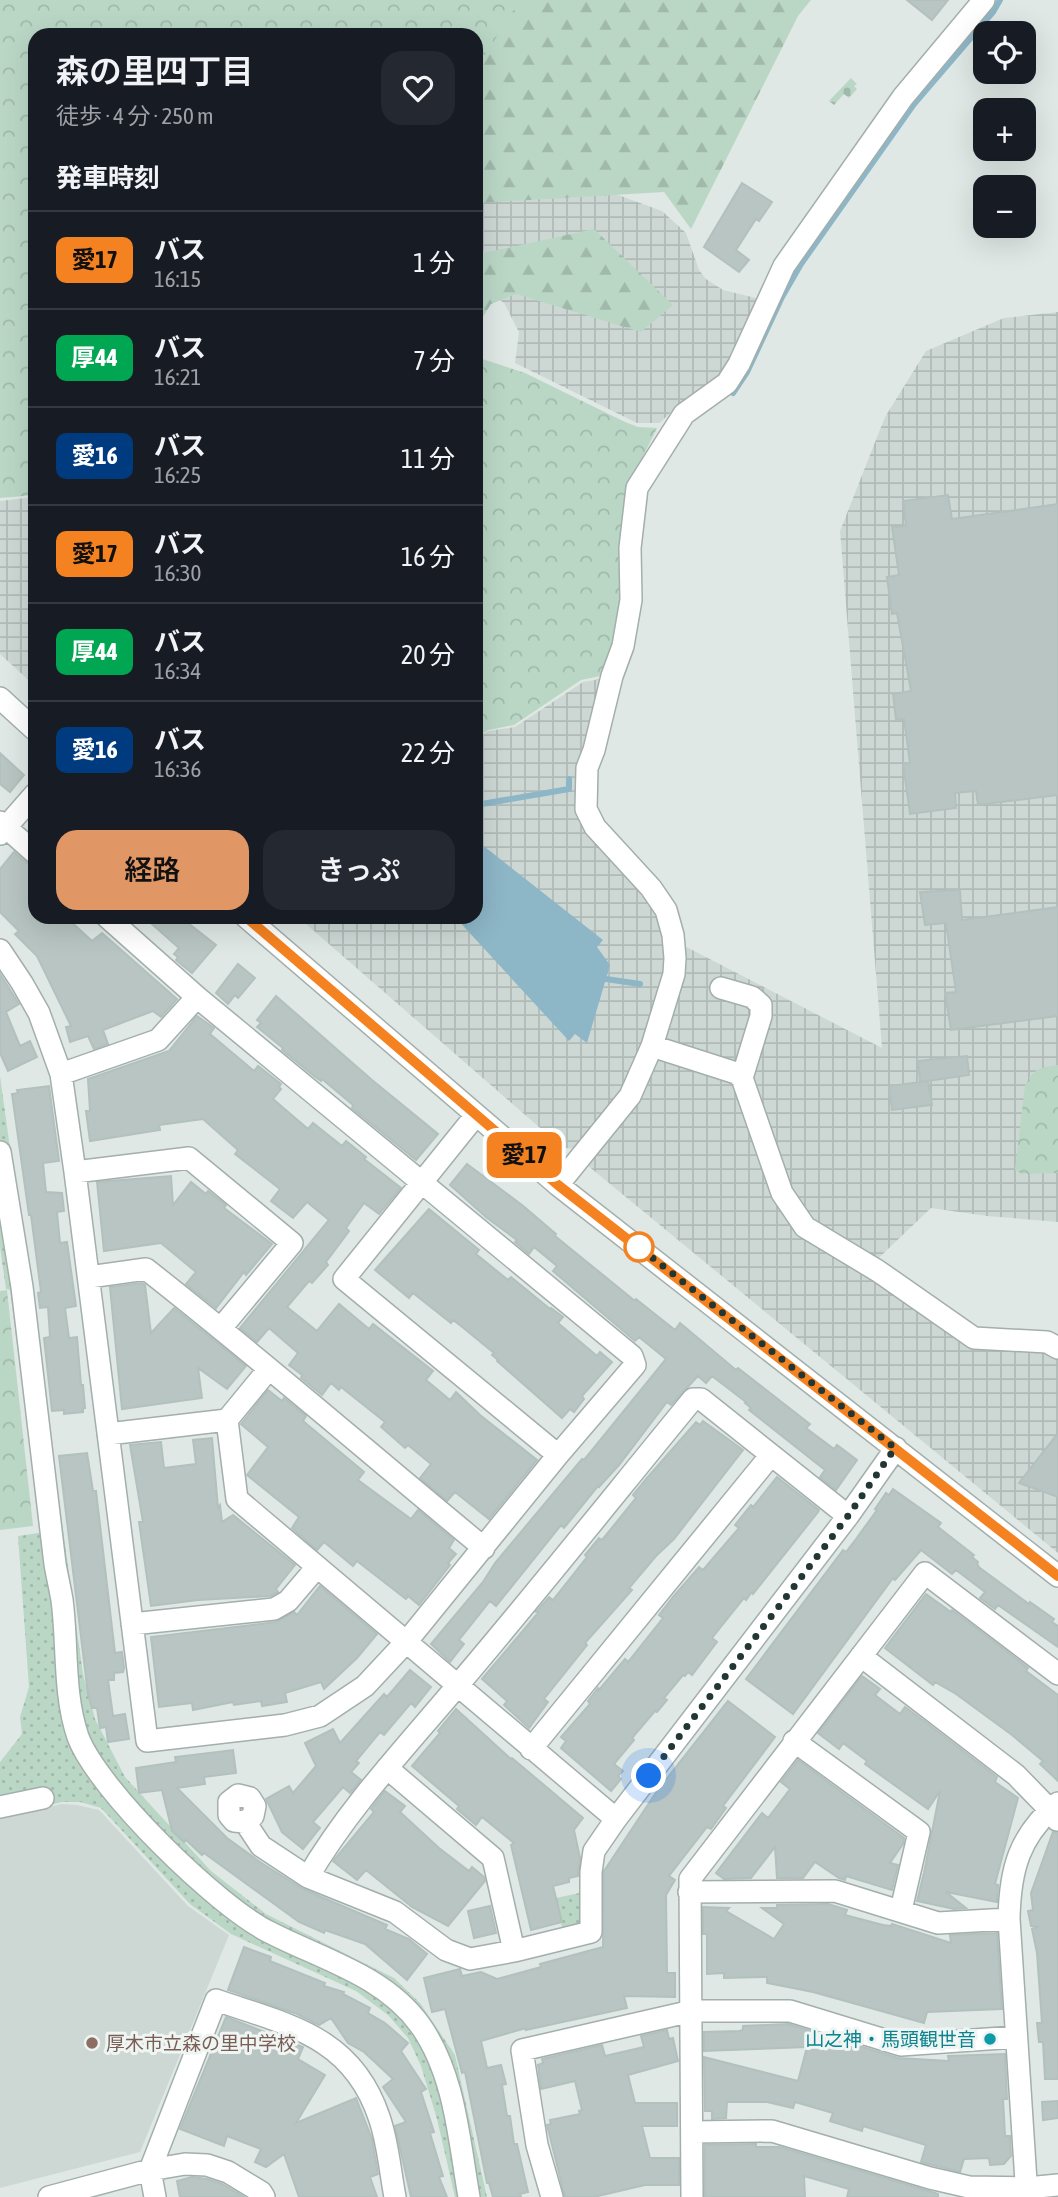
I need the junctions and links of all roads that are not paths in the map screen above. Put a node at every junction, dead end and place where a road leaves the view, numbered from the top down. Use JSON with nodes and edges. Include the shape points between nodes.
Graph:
{"nodes":[{"id":1,"x":984,"y":0,"type":"edge"},
{"id":2,"x":0,"y":698,"type":"edge"},
{"id":3,"x":28,"y":724,"type":"edge"},
{"id":4,"x":28,"y":801,"type":"edge"},
{"id":5,"x":2,"y":828,"type":"edge"},
{"id":6,"x":28,"y":848,"type":"edge"},
{"id":7,"x":115,"y":924,"type":"edge"},
{"id":8,"x":254,"y":924,"type":"edge"},
{"id":9,"x":0,"y":950,"type":"edge"},
{"id":10,"x":721,"y":988,"type":"dead end"},
{"id":11,"x":197,"y":997,"type":"junction"},
{"id":12,"x":652,"y":1046,"type":"junction"},
{"id":13,"x":61,"y":1074,"type":"junction"},
{"id":14,"x":741,"y":1078,"type":"junction"},
{"id":15,"x":476,"y":1115,"type":"junction"},
{"id":16,"x":0,"y":1152,"type":"edge"},
{"id":17,"x":75,"y":1172,"type":"junction"},
{"id":18,"x":421,"y":1184,"type":"junction"},
{"id":19,"x":558,"y":1185,"type":"junction"},
{"id":20,"x":89,"y":1277,"type":"junction"},
{"id":21,"x":221,"y":1328,"type":"junction"},
{"id":22,"x":1058,"y":1348,"type":"edge"},
{"id":23,"x":268,"y":1370,"type":"junction"},
{"id":24,"x":227,"y":1420,"type":"junction"},
{"id":25,"x":108,"y":1434,"type":"junction"},
{"id":26,"x":895,"y":1448,"type":"junction"},
{"id":27,"x":558,"y":1455,"type":"junction"},
{"id":28,"x":771,"y":1455,"type":"junction"},
{"id":29,"x":848,"y":1516,"type":"junction"},
{"id":30,"x":484,"y":1548,"type":"junction"},
{"id":31,"x":317,"y":1567,"type":"junction"},
{"id":32,"x":1058,"y":1576,"type":"edge"},
{"id":33,"x":132,"y":1624,"type":"junction"},
{"id":34,"x":407,"y":1641,"type":"junction"},
{"id":35,"x":861,"y":1656,"type":"junction"},
{"id":36,"x":1058,"y":1674,"type":"edge"},
{"id":37,"x":458,"y":1685,"type":"junction"},
{"id":38,"x":794,"y":1741,"type":"junction"},
{"id":39,"x":531,"y":1749,"type":"junction"},
{"id":40,"x":387,"y":1768,"type":"junction"},
{"id":41,"x":43,"y":1798,"type":"dead end"},
{"id":42,"x":0,"y":1807,"type":"edge"},
{"id":43,"x":1055,"y":1812,"type":"edge"},
{"id":44,"x":616,"y":1819,"type":"junction"},
{"id":45,"x":245,"y":1822,"type":"dead end"},
{"id":46,"x":308,"y":1877,"type":"junction"},
{"id":47,"x":689,"y":1892,"type":"junction"},
{"id":48,"x":901,"y":1910,"type":"junction"},
{"id":49,"x":1009,"y":1919,"type":"junction"},
{"id":50,"x":514,"y":1951,"type":"junction"},
{"id":51,"x":692,"y":2011,"type":"junction"},
{"id":52,"x":1016,"y":2037,"type":"junction"},
{"id":53,"x":692,"y":2132,"type":"junction"},
{"id":54,"x":150,"y":2170,"type":"junction"},
{"id":55,"x":1058,"y":2185,"type":"edge"},
{"id":56,"x":1027,"y":2192,"type":"edge"},
{"id":57,"x":49,"y":2197,"type":"edge"},
{"id":58,"x":155,"y":2197,"type":"edge"},
{"id":59,"x":264,"y":2197,"type":"edge"},
{"id":60,"x":396,"y":2197,"type":"edge"},
{"id":61,"x":470,"y":2197,"type":"edge"},
{"id":62,"x":552,"y":2197,"type":"edge"},
{"id":63,"x":692,"y":2197,"type":"edge"}],
"edges":[{"from":1,"to":12,"type":"street","via":[[903,97],[784,266],[727,383],[684,414],[637,488],[631,600],[623,646],[587,768],[586,809],[595,827],[651,888],[666,910],[673,935],[674,974]]},
{"from":2,"to":3,"type":"street"},
{"from":4,"to":5,"type":"street"},
{"from":5,"to":6,"type":"street"},
{"from":7,"to":11,"type":"street"},
{"from":8,"to":15,"type":"street"},
{"from":9,"to":13,"type":"street","via":[[39,1013]]},
{"from":10,"to":14,"type":"street","via":[[752,997],[761,1005]]},
{"from":11,"to":13,"type":"street","via":[[158,1040]]},
{"from":11,"to":18,"type":"street"},
{"from":12,"to":14,"type":"street"},
{"from":12,"to":19,"type":"street","via":[[630,1096]]},
{"from":13,"to":17,"type":"street"},
{"from":14,"to":22,"type":"street","via":[[782,1194],[805,1227],[974,1338],[1047,1342]]},
{"from":15,"to":18,"type":"street"},
{"from":15,"to":19,"type":"street"},
{"from":16,"to":61,"type":"street","via":[[62,1600],[70,1703],[79,1738],[133,1815],[219,1898],[265,1931],[365,1976],[403,2004],[421,2027],[447,2080]]},
{"from":17,"to":20,"type":"street"},
{"from":17,"to":21,"type":"street","via":[[189,1158],[292,1243]]},
{"from":18,"to":27,"type":"street","via":[[344,1279]]},
{"from":18,"to":27,"type":"street","via":[[632,1356],[635,1365]]},
{"from":19,"to":26,"type":"street"},
{"from":20,"to":21,"type":"street","via":[[146,1269]]},
{"from":20,"to":25,"type":"street"},
{"from":21,"to":23,"type":"street"},
{"from":23,"to":24,"type":"street"},
{"from":23,"to":30,"type":"street"},
{"from":24,"to":25,"type":"street"},
{"from":24,"to":31,"type":"street","via":[[237,1499]]},
{"from":25,"to":33,"type":"street"},
{"from":26,"to":29,"type":"street"},
{"from":26,"to":32,"type":"street"},
{"from":27,"to":30,"type":"street"},
{"from":28,"to":29,"type":"street"},
{"from":28,"to":37,"type":"street","via":[[701,1399],[693,1399]]},
{"from":28,"to":39,"type":"street"},
{"from":29,"to":44,"type":"street"},
{"from":30,"to":34,"type":"street"},
{"from":31,"to":33,"type":"street","via":[[288,1601],[274,1609]]},
{"from":31,"to":34,"type":"street"},
{"from":33,"to":34,"type":"street","via":[[147,1741],[285,1725],[320,1716],[365,1686]]},
{"from":34,"to":37,"type":"street"},
{"from":35,"to":36,"type":"street","via":[[925,1573]]},
{"from":35,"to":38,"type":"street"},
{"from":35,"to":43,"type":"street","via":[[1016,1775]]},
{"from":37,"to":39,"type":"street"},
{"from":37,"to":40,"type":"street"},
{"from":38,"to":47,"type":"street","via":[[690,1879]]},
{"from":38,"to":48,"type":"street","via":[[919,1832]]},
{"from":39,"to":44,"type":"street"},
{"from":40,"to":46,"type":"street","via":[[328,1842]]},
{"from":40,"to":50,"type":"street","via":[[493,1858]]},
{"from":41,"to":42,"type":"street"},
{"from":43,"to":49,"type":"street","via":[[1030,1834],[1017,1858]]},
{"from":44,"to":50,"type":"street","via":[[594,1851],[591,1931]]},
{"from":45,"to":46,"type":"street","via":[[261,1846]]},
{"from":46,"to":50,"type":"street","via":[[395,1912],[446,1950],[470,1959]]},
{"from":47,"to":48,"type":"street","via":[[835,1891]]},
{"from":47,"to":51,"type":"street"},
{"from":48,"to":49,"type":"street","via":[[938,1923]]},
{"from":49,"to":52,"type":"street"},
{"from":51,"to":52,"type":"street","via":[[790,2011],[901,2045]]},
{"from":51,"to":53,"type":"street"},
{"from":51,"to":62,"type":"street","via":[[522,2050],[537,2145]]},
{"from":52,"to":56,"type":"street"},
{"from":53,"to":56,"type":"street","via":[[772,2131],[930,2178]]},
{"from":53,"to":63,"type":"street"},
{"from":54,"to":57,"type":"street"},
{"from":54,"to":58,"type":"street"},
{"from":54,"to":59,"type":"street","via":[[207,2165],[228,2172]]},
{"from":54,"to":60,"type":"street","via":[[216,2000],[297,2028],[323,2041],[351,2065],[380,2120]]},
{"from":55,"to":56,"type":"street"}]}
